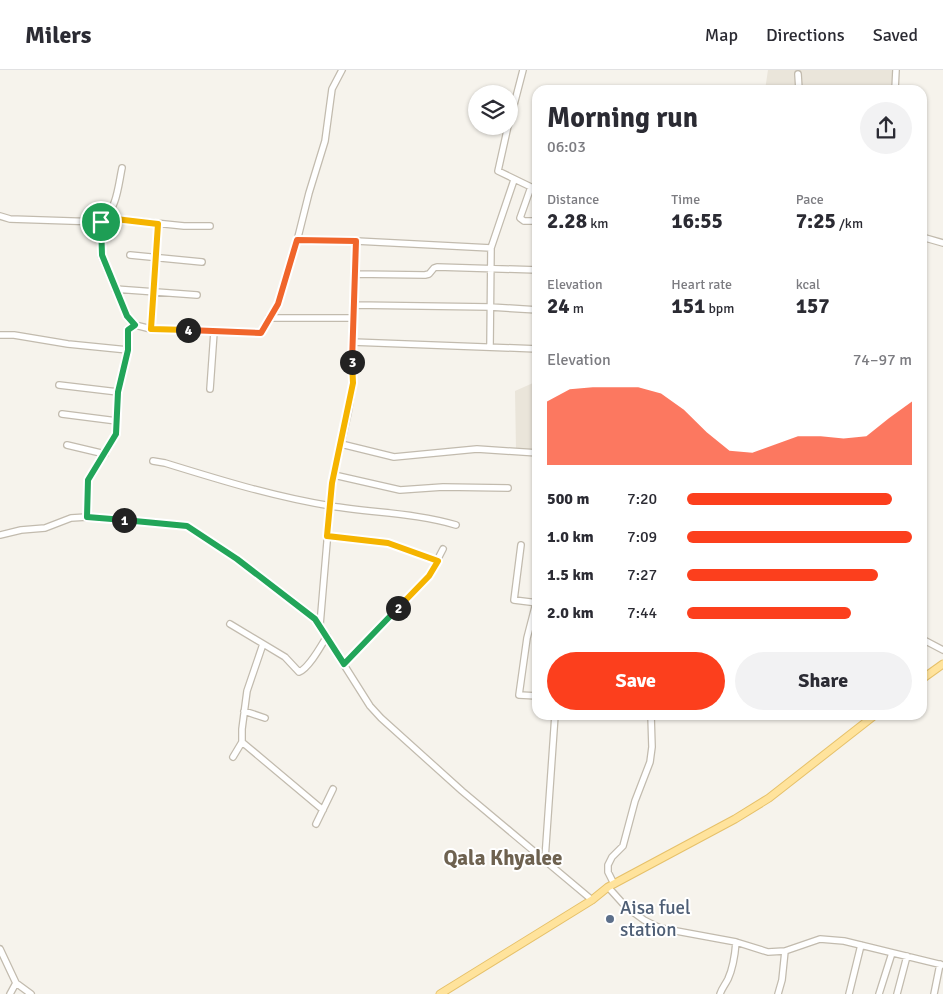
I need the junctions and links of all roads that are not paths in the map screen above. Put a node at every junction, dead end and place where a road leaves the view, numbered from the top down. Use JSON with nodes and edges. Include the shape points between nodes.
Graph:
{"nodes":[{"id":1,"x":342,"y":70,"type":"edge"},
{"id":2,"x":523,"y":70,"type":"edge"},
{"id":3,"x":896,"y":70,"type":"edge"},
{"id":4,"x":798,"y":74,"type":"dead end"},
{"id":5,"x":799,"y":85,"type":"edge"},
{"id":6,"x":895,"y":85,"type":"edge"},
{"id":7,"x":518,"y":88,"type":"edge"},
{"id":8,"x":506,"y":135,"type":"edge"},
{"id":9,"x":122,"y":168,"type":"dead end"},
{"id":10,"x":514,"y":180,"type":"junction"},
{"id":11,"x":0,"y":216,"type":"edge"},
{"id":12,"x":107,"y":218,"type":"junction"},
{"id":13,"x":532,"y":221,"type":"edge"},
{"id":14,"x":101,"y":222,"type":"junction"},
{"id":15,"x":158,"y":224,"type":"junction"},
{"id":16,"x":210,"y":226,"type":"dead end"},
{"id":17,"x":927,"y":238,"type":"edge"},
{"id":18,"x":297,"y":240,"type":"junction"},
{"id":19,"x":356,"y":241,"type":"junction"},
{"id":20,"x":943,"y":243,"type":"edge"},
{"id":21,"x":491,"y":248,"type":"junction"},
{"id":22,"x":130,"y":255,"type":"dead end"},
{"id":23,"x":156,"y":258,"type":"junction"},
{"id":24,"x":202,"y":262,"type":"dead end"},
{"id":25,"x":491,"y":269,"type":"junction"},
{"id":26,"x":532,"y":270,"type":"edge"},
{"id":27,"x":354,"y":274,"type":"junction"},
{"id":28,"x":115,"y":289,"type":"junction"},
{"id":29,"x":154,"y":292,"type":"junction"},
{"id":30,"x":197,"y":295,"type":"dead end"},
{"id":31,"x":353,"y":305,"type":"junction"},
{"id":32,"x":490,"y":307,"type":"junction"},
{"id":33,"x":532,"y":310,"type":"edge"},
{"id":34,"x":269,"y":318,"type":"junction"},
{"id":35,"x":354,"y":318,"type":"junction"},
{"id":36,"x":135,"y":325,"type":"junction"},
{"id":37,"x":151,"y":329,"type":"junction"},
{"id":38,"x":214,"y":332,"type":"junction"},
{"id":39,"x":0,"y":335,"type":"edge"},
{"id":40,"x":352,"y":342,"type":"junction"},
{"id":41,"x":490,"y":347,"type":"junction"},
{"id":42,"x":532,"y":349,"type":"edge"},
{"id":43,"x":128,"y":350,"type":"junction"},
{"id":44,"x":59,"y":385,"type":"dead end"},
{"id":45,"x":210,"y":389,"type":"dead end"},
{"id":46,"x":118,"y":392,"type":"junction"},
{"id":47,"x":62,"y":414,"type":"dead end"},
{"id":48,"x":117,"y":421,"type":"junction"},
{"id":49,"x":67,"y":444,"type":"dead end"},
{"id":50,"x":340,"y":444,"type":"junction"},
{"id":51,"x":532,"y":453,"type":"edge"},
{"id":52,"x":105,"y":454,"type":"junction"},
{"id":53,"x":153,"y":461,"type":"dead end"},
{"id":54,"x":334,"y":476,"type":"junction"},
{"id":55,"x":508,"y":488,"type":"dead end"},
{"id":56,"x":330,"y":506,"type":"junction"},
{"id":57,"x":87,"y":517,"type":"junction"},
{"id":58,"x":456,"y":525,"type":"dead end"},
{"id":59,"x":0,"y":535,"type":"edge"},
{"id":60,"x":327,"y":536,"type":"junction"},
{"id":61,"x":521,"y":546,"type":"dead end"},
{"id":62,"x":443,"y":549,"type":"dead end"},
{"id":63,"x":438,"y":561,"type":"junction"},
{"id":64,"x":532,"y":602,"type":"edge"},
{"id":65,"x":532,"y":620,"type":"edge"},
{"id":66,"x":230,"y":624,"type":"dead end"},
{"id":67,"x":320,"y":625,"type":"junction"},
{"id":68,"x":327,"y":636,"type":"junction"},
{"id":69,"x":927,"y":642,"type":"edge"},
{"id":70,"x":263,"y":644,"type":"junction"},
{"id":71,"x":943,"y":650,"type":"edge"},
{"id":72,"x":344,"y":664,"type":"junction"},
{"id":73,"x":943,"y":664,"type":"edge"},
{"id":74,"x":927,"y":675,"type":"edge"},
{"id":75,"x":532,"y":696,"type":"edge"},
{"id":76,"x":244,"y":711,"type":"junction"},
{"id":77,"x":265,"y":718,"type":"dead end"},
{"id":78,"x":554,"y":720,"type":"edge"},
{"id":79,"x":651,"y":720,"type":"edge"},
{"id":80,"x":869,"y":720,"type":"edge"},
{"id":81,"x":242,"y":742,"type":"junction"},
{"id":82,"x":234,"y":758,"type":"dead end"},
{"id":83,"x":333,"y":789,"type":"dead end"},
{"id":84,"x":323,"y":810,"type":"junction"},
{"id":85,"x":316,"y":824,"type":"dead end"},
{"id":86,"x":545,"y":859,"type":"junction"},
{"id":87,"x":611,"y":886,"type":"junction"},
{"id":88,"x":592,"y":900,"type":"junction"},
{"id":89,"x":736,"y":942,"type":"junction"},
{"id":90,"x":861,"y":945,"type":"junction"},
{"id":91,"x":0,"y":951,"type":"edge"},
{"id":92,"x":785,"y":951,"type":"junction"},
{"id":93,"x":892,"y":953,"type":"junction"},
{"id":94,"x":907,"y":956,"type":"junction"},
{"id":95,"x":942,"y":965,"type":"edge"},
{"id":96,"x":16,"y":982,"type":"junction"},
{"id":97,"x":10,"y":994,"type":"edge"},
{"id":98,"x":32,"y":994,"type":"edge"},
{"id":99,"x":440,"y":994,"type":"edge"},
{"id":100,"x":720,"y":994,"type":"edge"},
{"id":101,"x":778,"y":994,"type":"edge"},
{"id":102,"x":849,"y":994,"type":"edge"},
{"id":103,"x":879,"y":994,"type":"edge"},
{"id":104,"x":897,"y":994,"type":"edge"},
{"id":105,"x":934,"y":994,"type":"edge"}],
"edges":[{"from":1,"to":18,"type":"street","via":[[332,89],[325,141]]},
{"from":2,"to":7,"type":"street"},
{"from":3,"to":6,"type":"street"},
{"from":4,"to":5,"type":"street"},
{"from":8,"to":10,"type":"street","via":[[497,169]]},
{"from":9,"to":12,"type":"street","via":[[115,204]]},
{"from":10,"to":13,"type":"street","via":[[530,187],[521,220]]},
{"from":10,"to":21,"type":"street"},
{"from":11,"to":14,"type":"street"},
{"from":12,"to":14,"type":"street"},
{"from":12,"to":15,"type":"street"},
{"from":14,"to":28,"type":"street","via":[[102,255]]},
{"from":15,"to":16,"type":"street"},
{"from":15,"to":23,"type":"street"},
{"from":17,"to":20,"type":"street"},
{"from":18,"to":19,"type":"street"},
{"from":18,"to":34,"type":"street","via":[[278,304]]},
{"from":19,"to":21,"type":"street"},
{"from":19,"to":27,"type":"street"},
{"from":21,"to":25,"type":"street"},
{"from":22,"to":23,"type":"street"},
{"from":23,"to":24,"type":"street"},
{"from":23,"to":29,"type":"street"},
{"from":25,"to":26,"type":"street"},
{"from":25,"to":27,"type":"street","via":[[437,267],[425,275]]},
{"from":25,"to":32,"type":"street"},
{"from":27,"to":31,"type":"street"},
{"from":28,"to":29,"type":"street"},
{"from":28,"to":36,"type":"street","via":[[127,316]]},
{"from":29,"to":30,"type":"street"},
{"from":29,"to":37,"type":"street"},
{"from":31,"to":32,"type":"street"},
{"from":31,"to":35,"type":"street"},
{"from":32,"to":33,"type":"street"},
{"from":32,"to":41,"type":"street"},
{"from":34,"to":35,"type":"street"},
{"from":34,"to":38,"type":"street","via":[[261,333]]},
{"from":35,"to":40,"type":"street"},
{"from":36,"to":37,"type":"street"},
{"from":36,"to":43,"type":"street","via":[[128,330]]},
{"from":37,"to":38,"type":"street"},
{"from":38,"to":45,"type":"street"},
{"from":39,"to":43,"type":"street"},
{"from":40,"to":41,"type":"street"},
{"from":40,"to":50,"type":"street","via":[[353,383]]},
{"from":41,"to":42,"type":"street"},
{"from":43,"to":46,"type":"street"},
{"from":44,"to":46,"type":"street"},
{"from":46,"to":48,"type":"street"},
{"from":47,"to":48,"type":"street"},
{"from":48,"to":52,"type":"street","via":[[116,434]]},
{"from":49,"to":52,"type":"street"},
{"from":50,"to":51,"type":"street","via":[[394,457],[476,449]]},
{"from":50,"to":54,"type":"street"},
{"from":52,"to":57,"type":"street","via":[[88,480]]},
{"from":53,"to":56,"type":"street","via":[[240,486]]},
{"from":54,"to":55,"type":"street","via":[[400,490]]},
{"from":54,"to":56,"type":"street"},
{"from":56,"to":58,"type":"street"},
{"from":56,"to":60,"type":"street"},
{"from":57,"to":59,"type":"street"},
{"from":57,"to":67,"type":"street","via":[[187,526],[243,564]]},
{"from":60,"to":63,"type":"street","via":[[388,543]]},
{"from":60,"to":67,"type":"street"},
{"from":61,"to":64,"type":"street","via":[[514,600]]},
{"from":62,"to":63,"type":"street"},
{"from":63,"to":72,"type":"street","via":[[429,576]]},
{"from":65,"to":75,"type":"street","via":[[519,695]]},
{"from":66,"to":70,"type":"street"},
{"from":67,"to":68,"type":"street"},
{"from":68,"to":70,"type":"street","via":[[301,672],[285,657]]},
{"from":68,"to":72,"type":"street"},
{"from":69,"to":71,"type":"street"},
{"from":70,"to":76,"type":"street","via":[[249,682]]},
{"from":72,"to":86,"type":"street","via":[[370,706],[399,736]]},
{"from":73,"to":74,"type":"main road"},
{"from":76,"to":77,"type":"street"},
{"from":76,"to":81,"type":"street"},
{"from":78,"to":86,"type":"street"},
{"from":79,"to":87,"type":"street","via":[[650,762],[623,846],[608,865]]},
{"from":80,"to":87,"type":"main road","via":[[736,819]]},
{"from":81,"to":82,"type":"street"},
{"from":81,"to":84,"type":"street"},
{"from":83,"to":84,"type":"street"},
{"from":84,"to":85,"type":"street"},
{"from":86,"to":88,"type":"street"},
{"from":87,"to":88,"type":"main road"},
{"from":87,"to":89,"type":"street","via":[[626,908],[660,928]]},
{"from":88,"to":99,"type":"main road"},
{"from":89,"to":92,"type":"street","via":[[768,952]]},
{"from":89,"to":100,"type":"street","via":[[735,957]]},
{"from":90,"to":92,"type":"street","via":[[820,939]]},
{"from":90,"to":93,"type":"street"},
{"from":90,"to":102,"type":"street"},
{"from":91,"to":96,"type":"street"},
{"from":92,"to":101,"type":"street"},
{"from":93,"to":94,"type":"street"},
{"from":93,"to":103,"type":"street"},
{"from":94,"to":95,"type":"street"},
{"from":94,"to":104,"type":"street"},
{"from":95,"to":105,"type":"street"},
{"from":96,"to":97,"type":"street"},
{"from":96,"to":98,"type":"street"}]}
